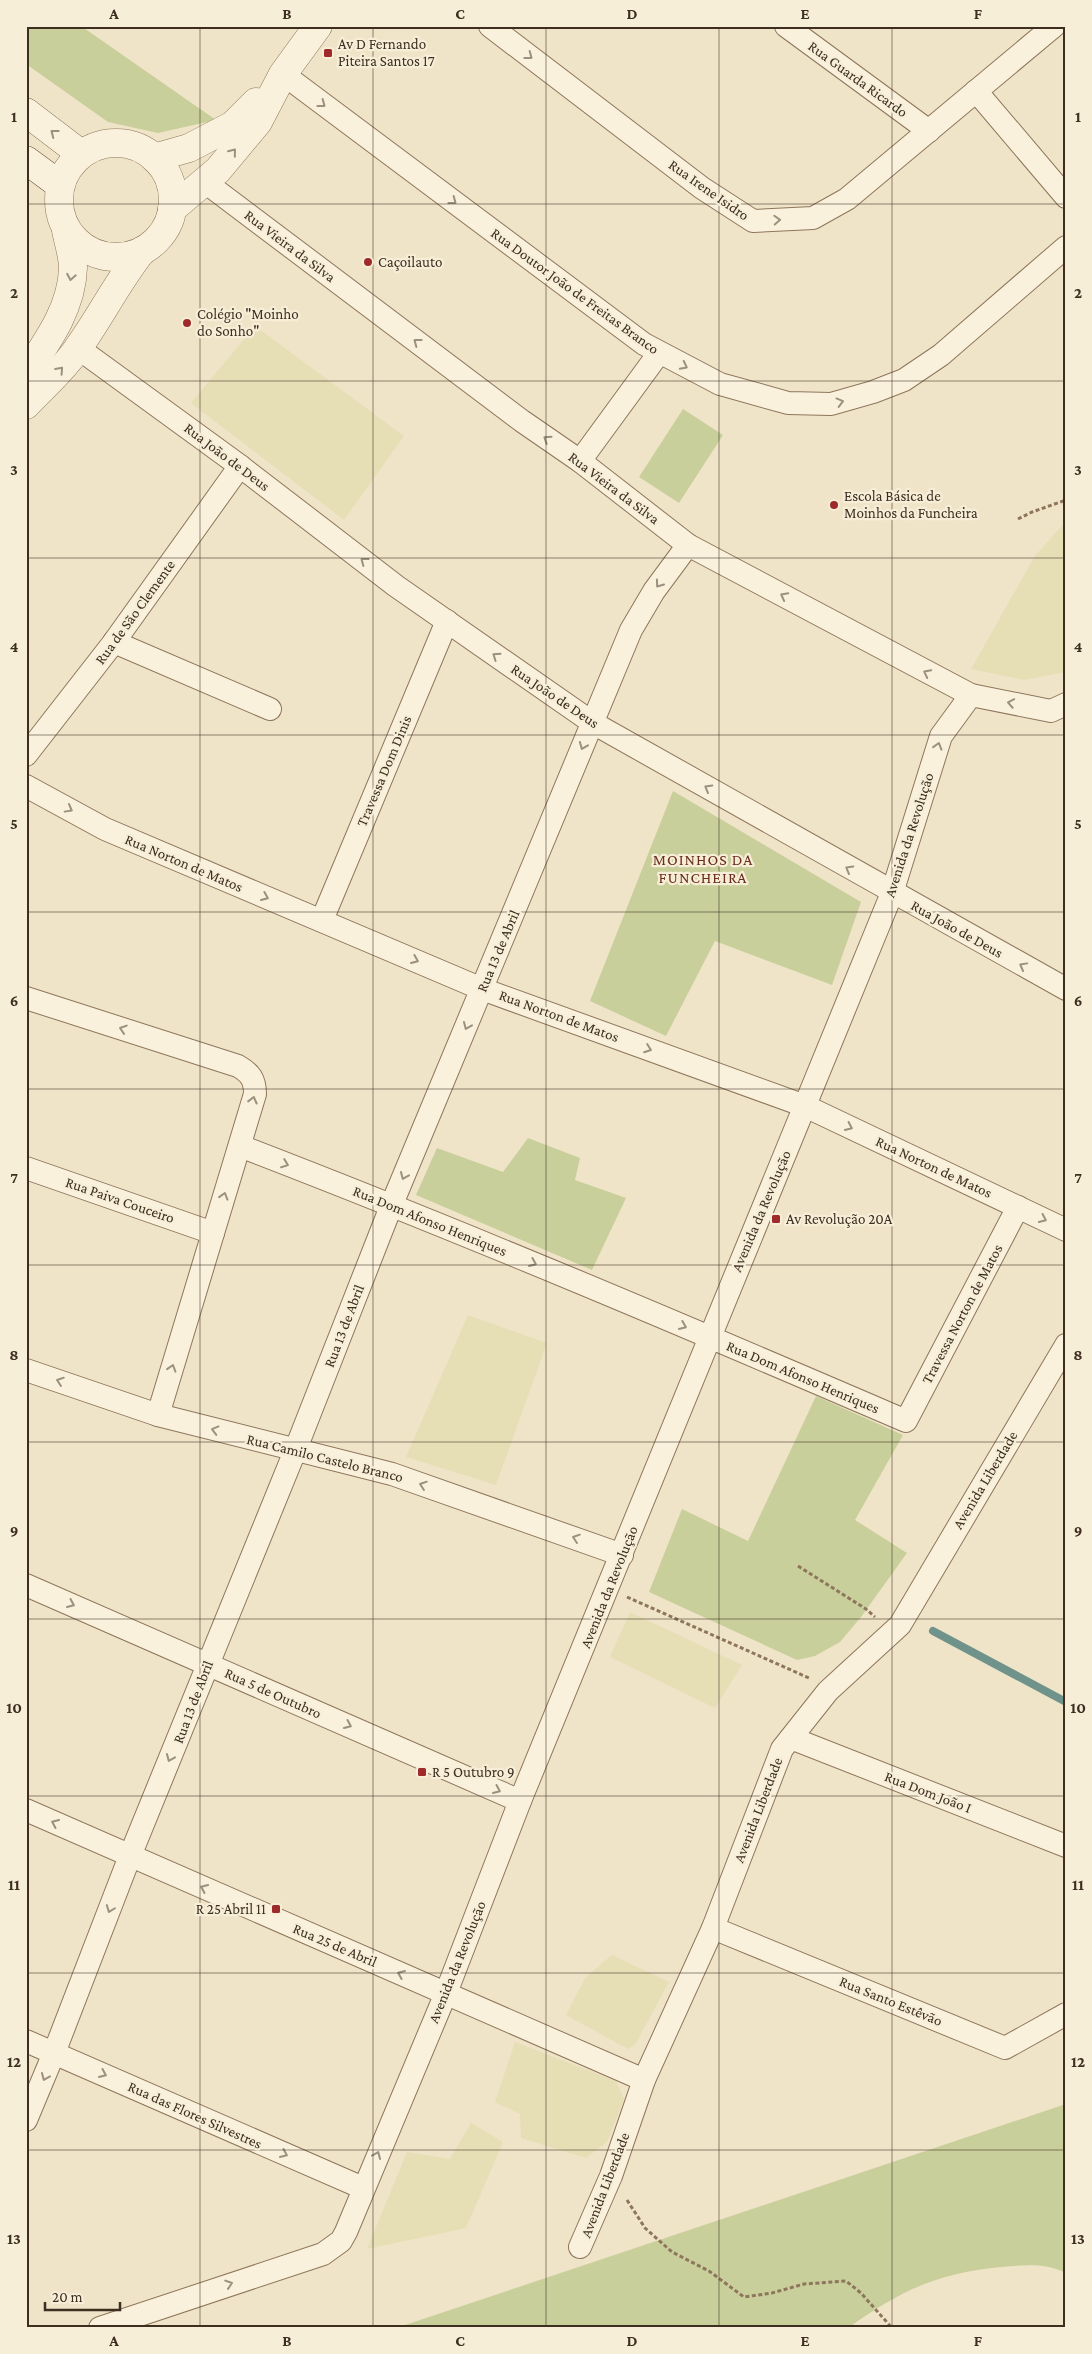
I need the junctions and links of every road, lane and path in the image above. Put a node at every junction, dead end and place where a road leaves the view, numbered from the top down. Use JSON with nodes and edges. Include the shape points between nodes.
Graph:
{"nodes":[{"id":1,"x":318,"y":26,"type":"edge"},
{"id":2,"x":490,"y":26,"type":"edge"},
{"id":3,"x":786,"y":26,"type":"edge"},
{"id":4,"x":1042,"y":30,"type":"edge"},
{"id":5,"x":283,"y":74,"type":"junction"},
{"id":6,"x":976,"y":92,"type":"junction"},
{"id":7,"x":26,"y":112,"type":"edge"},
{"id":8,"x":930,"y":131,"type":"junction"},
{"id":9,"x":81,"y":154,"type":"junction"},
{"id":10,"x":154,"y":158,"type":"junction"},
{"id":11,"x":26,"y":160,"type":"edge"},
{"id":12,"x":205,"y":182,"type":"junction"},
{"id":13,"x":60,"y":185,"type":"junction"},
{"id":14,"x":1066,"y":197,"type":"edge"},
{"id":15,"x":172,"y":209,"type":"junction"},
{"id":16,"x":66,"y":230,"type":"junction"},
{"id":17,"x":1066,"y":247,"type":"edge"},
{"id":18,"x":142,"y":251,"type":"junction"},
{"id":19,"x":78,"y":348,"type":"junction"},
{"id":20,"x":659,"y":353,"type":"junction"},
{"id":21,"x":27,"y":371,"type":"edge"},
{"id":22,"x":26,"y":405,"type":"edge"},
{"id":23,"x":580,"y":461,"type":"junction"},
{"id":24,"x":240,"y":466,"type":"junction"},
{"id":25,"x":1066,"y":500,"type":"edge"},
{"id":26,"x":1018,"y":519,"type":"dead end"},
{"id":27,"x":688,"y":545,"type":"junction"},
{"id":28,"x":447,"y":621,"type":"junction"},
{"id":29,"x":114,"y":642,"type":"junction"},
{"id":30,"x":970,"y":695,"type":"junction"},
{"id":31,"x":270,"y":709,"type":"dead end"},
{"id":32,"x":1061,"y":712,"type":"edge"},
{"id":33,"x":593,"y":723,"type":"junction"},
{"id":34,"x":26,"y":755,"type":"edge"},
{"id":35,"x":26,"y":786,"type":"edge"},
{"id":36,"x":892,"y":893,"type":"junction"},
{"id":37,"x":322,"y":920,"type":"junction"},
{"id":38,"x":482,"y":989,"type":"junction"},
{"id":39,"x":1066,"y":989,"type":"edge"},
{"id":40,"x":26,"y":998,"type":"edge"},
{"id":41,"x":805,"y":1106,"type":"junction"},
{"id":42,"x":240,"y":1146,"type":"junction"},
{"id":43,"x":26,"y":1168,"type":"edge"},
{"id":44,"x":392,"y":1204,"type":"junction"},
{"id":45,"x":1018,"y":1207,"type":"junction"},
{"id":46,"x":1066,"y":1230,"type":"edge"},
{"id":47,"x":213,"y":1233,"type":"junction"},
{"id":48,"x":709,"y":1336,"type":"junction"},
{"id":49,"x":1066,"y":1345,"type":"edge"},
{"id":50,"x":26,"y":1370,"type":"edge"},
{"id":51,"x":158,"y":1415,"type":"junction"},
{"id":52,"x":906,"y":1421,"type":"joint"},
{"id":53,"x":295,"y":1451,"type":"junction"},
{"id":54,"x":622,"y":1555,"type":"junction"},
{"id":55,"x":798,"y":1566,"type":"dead end"},
{"id":56,"x":26,"y":1585,"type":"edge"},
{"id":57,"x":608,"y":1589,"type":"junction"},
{"id":58,"x":891,"y":1633,"type":"junction"},
{"id":59,"x":207,"y":1664,"type":"junction"},
{"id":60,"x":828,"y":1691,"type":"junction"},
{"id":61,"x":791,"y":1738,"type":"junction"},
{"id":62,"x":520,"y":1801,"type":"junction"},
{"id":63,"x":26,"y":1810,"type":"edge"},
{"id":64,"x":1066,"y":1846,"type":"edge"},
{"id":65,"x":130,"y":1856,"type":"junction"},
{"id":66,"x":712,"y":1928,"type":"junction"},
{"id":67,"x":446,"y":1993,"type":"junction"},
{"id":68,"x":1066,"y":2014,"type":"edge"},
{"id":69,"x":26,"y":2041,"type":"edge"},
{"id":70,"x":54,"y":2053,"type":"junction"},
{"id":71,"x":644,"y":2080,"type":"junction"},
{"id":72,"x":26,"y":2120,"type":"edge"},
{"id":73,"x":611,"y":2176,"type":"junction"},
{"id":74,"x":363,"y":2188,"type":"junction"},
{"id":75,"x":580,"y":2247,"type":"dead end"},
{"id":76,"x":100,"y":2328,"type":"edge"},
{"id":77,"x":892,"y":2328,"type":"edge"}],
"edges":[{"from":1,"to":5,"type":"street"},
{"from":2,"to":8,"type":"street","name":"Rua Irene Isidro","one_way":true,"via":[[702,188],[753,222],[813,218],[847,199]]},
{"from":3,"to":8,"type":"street","name":"Rua Guarda Ricardo"},
{"from":4,"to":6,"type":"street","name":"Rua Irene Isidro"},
{"from":5,"to":10,"type":"street","via":[[233,125],[189,148]]},
{"from":12,"to":5,"type":"street","one_way":true,"via":[[258,122]]},
{"from":5,"to":20,"type":"street","name":"Rua Doutor João de Freitas Branco","one_way":true},
{"from":6,"to":8,"type":"street","name":"Rua Irene Isidro"},
{"from":6,"to":14,"type":"street"},
{"from":9,"to":7,"type":"street","one_way":true},
{"from":9,"to":10,"type":"street","via":[[99,146],[118,143],[138,147]]},
{"from":9,"to":13,"type":"street","via":[[68,168]]},
{"from":10,"to":15,"type":"street","via":[[170,181]]},
{"from":11,"to":13,"type":"street"},
{"from":12,"to":15,"type":"street"},
{"from":23,"to":12,"type":"street","name":"Rua Vieira da Silva","one_way":true,"via":[[522,421]]},
{"from":13,"to":16,"type":"street","via":[[59,208]]},
{"from":15,"to":18,"type":"street","via":[[167,226],[157,240]]},
{"from":16,"to":18,"type":"street","via":[[75,241],[100,256],[114,258]]},
{"from":16,"to":21,"type":"street","one_way":true,"via":[[73,267],[68,299],[55,329]]},
{"from":20,"to":17,"type":"street","name":"Rua Doutor João de Freitas Branco","one_way":true,"via":[[720,384],[788,403],[831,404],[904,380],[942,355]]},
{"from":18,"to":19,"type":"street"},
{"from":22,"to":19,"type":"street","one_way":true},
{"from":19,"to":24,"type":"street","name":"Rua João de Deus"},
{"from":20,"to":23,"type":"street"},
{"from":23,"to":27,"type":"street","name":"Rua Vieira da Silva"},
{"from":28,"to":24,"type":"street","name":"Rua João de Deus","one_way":true,"via":[[396,586]]},
{"from":24,"to":29,"type":"street","name":"Rua de São Clemente"},
{"from":25,"to":26,"type":"path"},
{"from":30,"to":27,"type":"street","name":"Rua Vieira da Silva","one_way":true},
{"from":27,"to":33,"type":"street","name":"Rua 13 de Abril","one_way":true,"via":[[654,591],[631,630]]},
{"from":33,"to":28,"type":"street","name":"Rua João de Deus","one_way":true},
{"from":28,"to":37,"type":"street","name":"Travessa Dom Dinis"},
{"from":29,"to":31,"type":"street"},
{"from":29,"to":34,"type":"street","name":"Rua de São Clemente"},
{"from":32,"to":30,"type":"street","name":"Rua Vieira da Silva","one_way":true},
{"from":36,"to":30,"type":"street","name":"Avenida da Revolução","one_way":true,"via":[[941,736]]},
{"from":36,"to":33,"type":"street","name":"Rua João de Deus","one_way":true},
{"from":33,"to":38,"type":"street","name":"Rua 13 de Abril","one_way":true},
{"from":35,"to":37,"type":"street","name":"Rua Norton de Matos","one_way":true,"via":[[105,829]]},
{"from":39,"to":36,"type":"street","name":"Rua João de Deus","one_way":true},
{"from":36,"to":41,"type":"street","name":"Avenida da Revolução"},
{"from":37,"to":38,"type":"street","name":"Rua Norton de Matos","one_way":true},
{"from":38,"to":41,"type":"street","name":"Rua Norton de Matos","one_way":true},
{"from":38,"to":44,"type":"street","name":"Rua 13 de Abril","one_way":true},
{"from":42,"to":40,"type":"street","one_way":true,"via":[[255,1094],[255,1084],[248,1072],[238,1066]]},
{"from":41,"to":45,"type":"street","name":"Rua Norton de Matos","one_way":true},
{"from":41,"to":48,"type":"street","name":"Avenida da Revolução"},
{"from":42,"to":44,"type":"street","name":"Rua Dom Afonso Henriques","one_way":true},
{"from":47,"to":42,"type":"street","one_way":true},
{"from":43,"to":47,"type":"street","name":"Rua Paiva Couceiro"},
{"from":44,"to":48,"type":"street","name":"Rua Dom Afonso Henriques","one_way":true},
{"from":44,"to":53,"type":"street","name":"Rua 13 de Abril"},
{"from":45,"to":46,"type":"street","name":"Rua Norton de Matos","one_way":true},
{"from":45,"to":52,"type":"street","name":"Travessa Norton de Matos"},
{"from":51,"to":47,"type":"street","one_way":true},
{"from":48,"to":52,"type":"street","name":"Rua Dom Afonso Henriques"},
{"from":48,"to":54,"type":"street","name":"Avenida da Revolução"},
{"from":49,"to":58,"type":"street","name":"Avenida Liberdade","via":[[900,1625]]},
{"from":51,"to":50,"type":"street","name":"Rua Camilo Castelo Branco","one_way":true},
{"from":53,"to":51,"type":"street","name":"Rua Camilo Castelo Branco","one_way":true},
{"from":54,"to":53,"type":"street","name":"Rua Camilo Castelo Branco","one_way":true,"via":[[392,1474]]},
{"from":53,"to":59,"type":"street","name":"Rua 13 de Abril"},
{"from":54,"to":57,"type":"street","name":"Avenida da Revolução"},
{"from":55,"to":58,"type":"path","via":[[866,1609]]},
{"from":56,"to":59,"type":"street","name":"Rua 5 de Outubro","one_way":true},
{"from":57,"to":60,"type":"path","via":[[811,1679]]},
{"from":57,"to":62,"type":"street","name":"Avenida da Revolução"},
{"from":58,"to":60,"type":"street","name":"Avenida Liberdade"},
{"from":59,"to":62,"type":"street","name":"Rua 5 de Outubro","one_way":true},
{"from":59,"to":65,"type":"street","name":"Rua 13 de Abril","one_way":true},
{"from":60,"to":61,"type":"street","name":"Avenida Liberdade"},
{"from":61,"to":64,"type":"street","name":"Rua Dom João I"},
{"from":61,"to":66,"type":"street","name":"Avenida Liberdade","via":[[782,1749]]},
{"from":62,"to":67,"type":"street","name":"Avenida da Revolução"},
{"from":65,"to":63,"type":"street","name":"Rua 25 de Abril","one_way":true},
{"from":67,"to":65,"type":"street","name":"Rua 25 de Abril","one_way":true},
{"from":65,"to":70,"type":"street","name":"Rua 13 de Abril","one_way":true},
{"from":66,"to":68,"type":"street","name":"Rua Santo Estêvão","via":[[1005,2048]]},
{"from":66,"to":71,"type":"street","name":"Avenida Liberdade"},
{"from":67,"to":71,"type":"street","name":"Rua 25 de Abril"},
{"from":74,"to":67,"type":"street","name":"Avenida da Revolução","one_way":true},
{"from":69,"to":70,"type":"street","name":"Rua das Flores Silvestres"},
{"from":70,"to":72,"type":"street","name":"Rua 13 de Abril","one_way":true},
{"from":70,"to":74,"type":"street","name":"Rua das Flores Silvestres","one_way":true},
{"from":71,"to":73,"type":"street","name":"Avenida Liberdade"},
{"from":73,"to":75,"type":"street","name":"Avenida Liberdade"},
{"from":73,"to":77,"type":"path","via":[[645,2228],[672,2252],[710,2271],[744,2297],[804,2284],[846,2281]]},
{"from":76,"to":74,"type":"street","name":"Avenida da Revolução","one_way":true,"via":[[323,2254],[341,2241]]}]}
